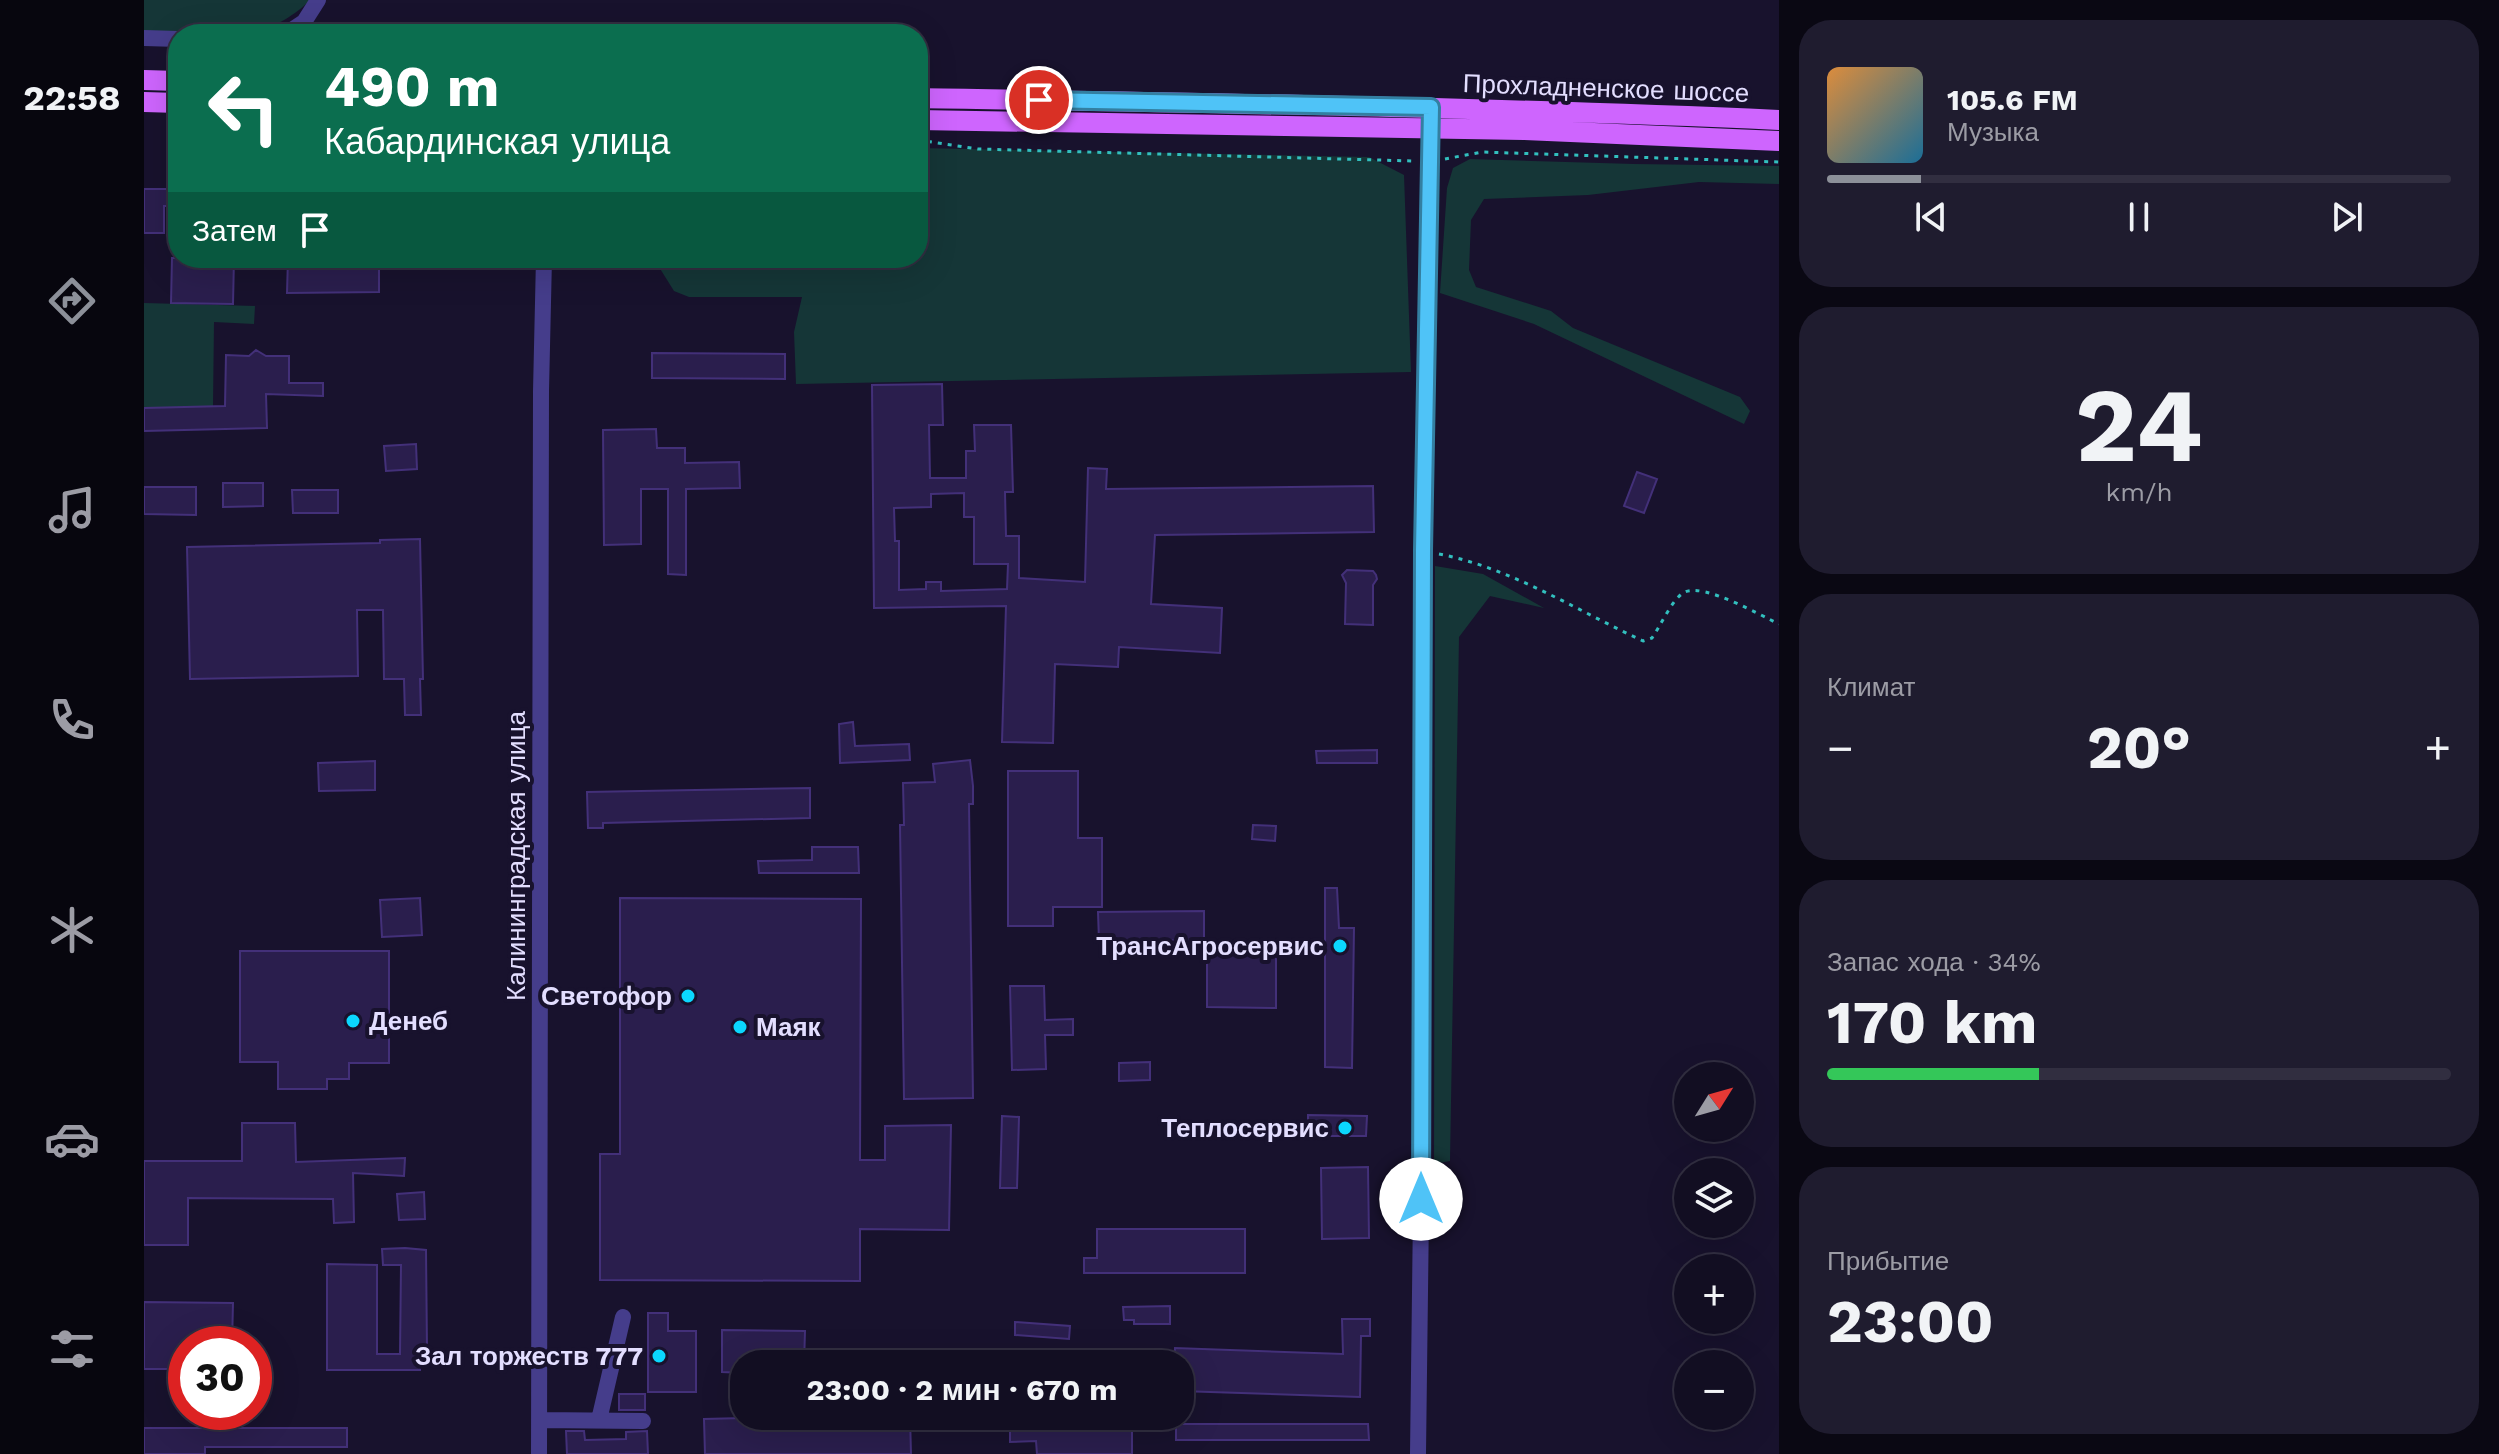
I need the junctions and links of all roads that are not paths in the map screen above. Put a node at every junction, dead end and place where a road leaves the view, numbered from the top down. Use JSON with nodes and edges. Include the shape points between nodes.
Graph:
{"nodes":[{"id":1,"x":318,"y":0,"type":"edge"},
{"id":2,"x":301,"y":24,"type":"edge"},
{"id":3,"x":144,"y":38,"type":"edge"},
{"id":4,"x":168,"y":39,"type":"edge"},
{"id":5,"x":144,"y":80,"type":"edge"},
{"id":6,"x":168,"y":81,"type":"edge"},
{"id":7,"x":928,"y":98,"type":"edge"},
{"id":8,"x":144,"y":102,"type":"edge"},
{"id":9,"x":168,"y":103,"type":"edge"},
{"id":10,"x":1431,"y":118,"type":"junction"},
{"id":11,"x":928,"y":120,"type":"edge"},
{"id":12,"x":1779,"y":120,"type":"edge"},
{"id":13,"x":1779,"y":141,"type":"edge"},
{"id":14,"x":544,"y":268,"type":"edge"},
{"id":15,"x":623,"y":1317,"type":"dead end"},
{"id":16,"x":539,"y":1420,"type":"junction"},
{"id":17,"x":599,"y":1420,"type":"junction"},
{"id":18,"x":643,"y":1421,"type":"dead end"},
{"id":19,"x":539,"y":1454,"type":"edge"},
{"id":20,"x":1418,"y":1454,"type":"edge"}],
"edges":[{"from":1,"to":2,"type":"street"},
{"from":3,"to":4,"type":"street"},
{"from":5,"to":6,"type":"main road"},
{"from":7,"to":10,"type":"main road"},
{"from":8,"to":9,"type":"main road"},
{"from":10,"to":11,"type":"main road"},
{"from":10,"to":12,"type":"main road","name":"Прохладненское шоссе","via":[[1602,112]]},
{"from":10,"to":13,"type":"main road","name":"Прохладненское шоссе","via":[[1524,130]]},
{"from":10,"to":20,"type":"street"},
{"from":14,"to":16,"type":"street","name":"Калининградская улица"},
{"from":15,"to":17,"type":"street"},
{"from":16,"to":17,"type":"street"},
{"from":16,"to":19,"type":"street","name":"Калининградская улица"},
{"from":17,"to":18,"type":"street"}]}
